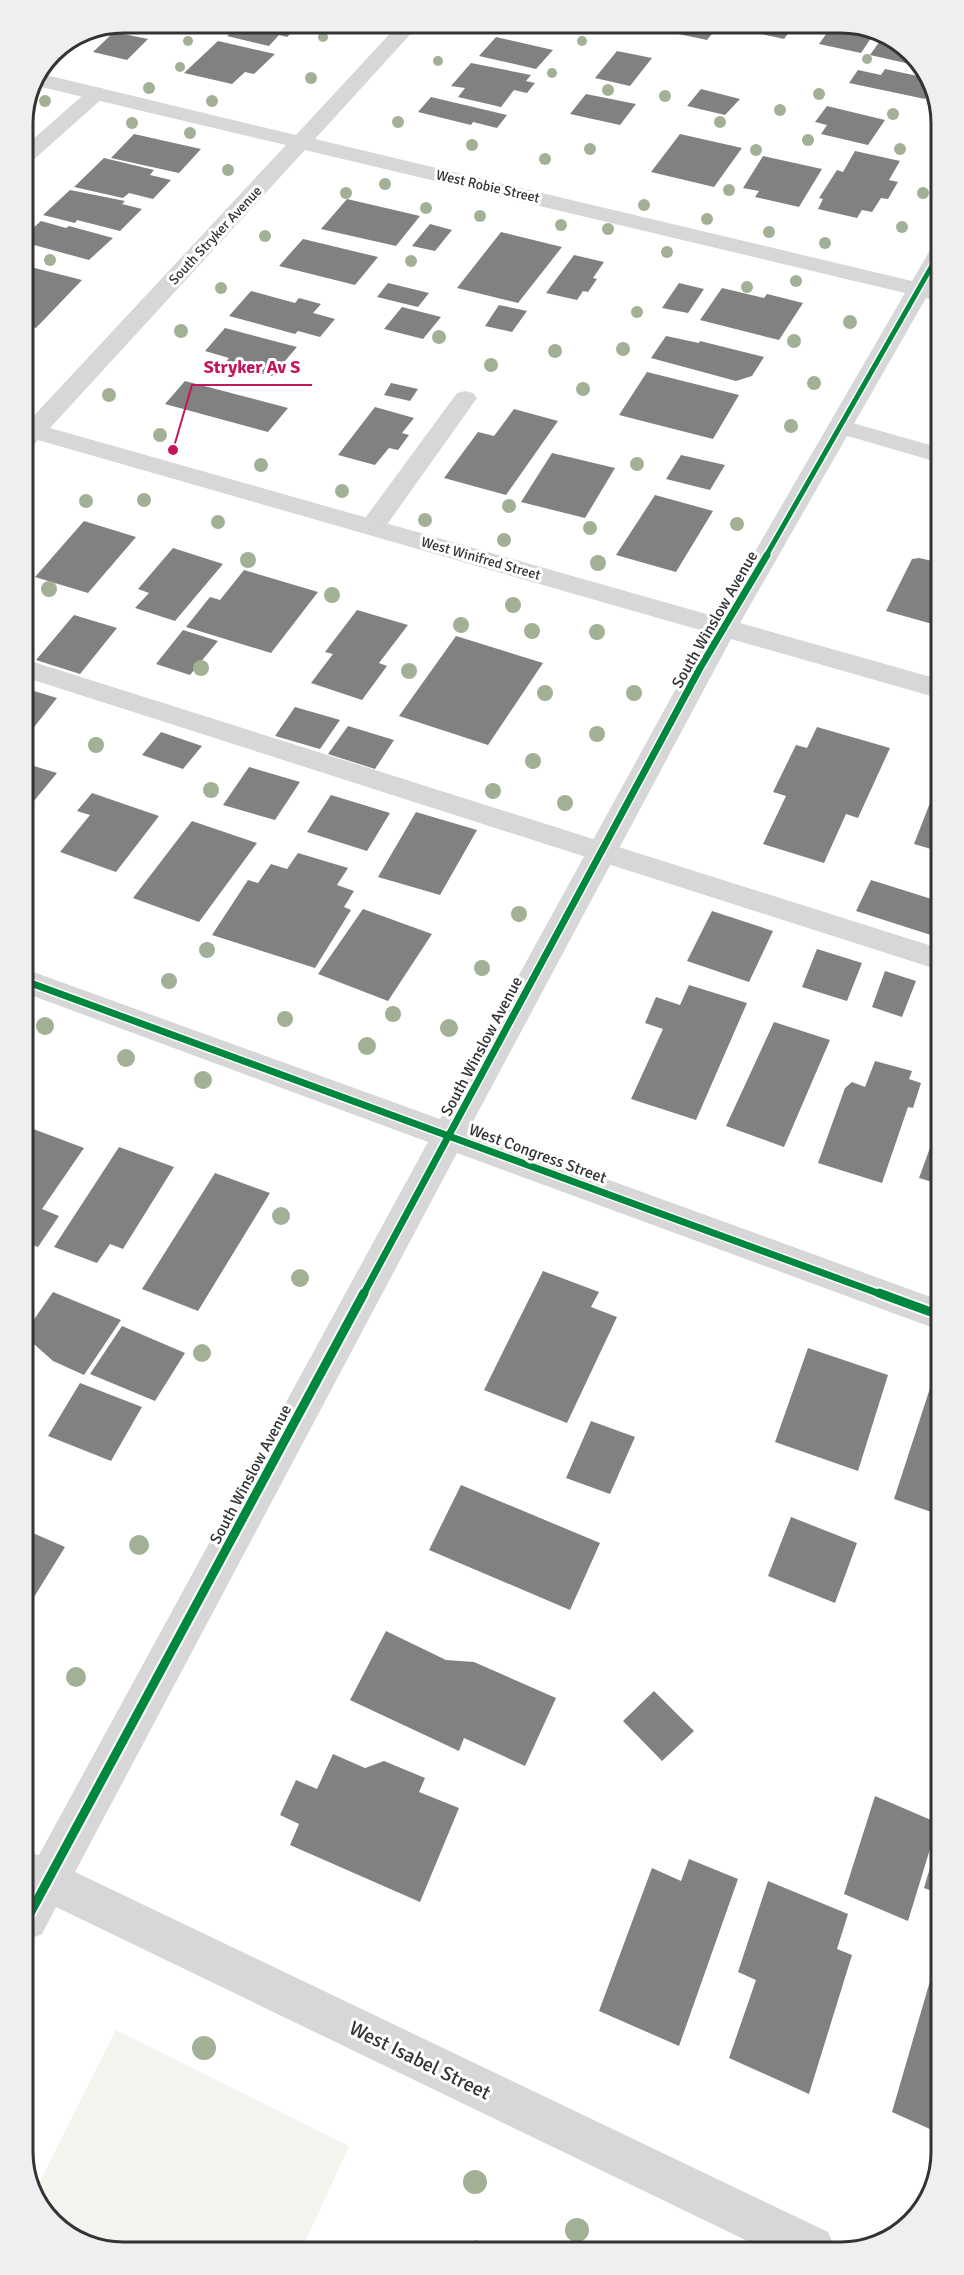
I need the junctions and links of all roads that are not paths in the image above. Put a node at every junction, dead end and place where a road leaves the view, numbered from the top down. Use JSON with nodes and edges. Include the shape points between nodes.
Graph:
{"nodes":[{"id":1,"x":401,"y":33,"type":"edge"},
{"id":2,"x":44,"y":81,"type":"edge"},
{"id":3,"x":97,"y":93,"type":"junction"},
{"id":4,"x":302,"y":142,"type":"junction"},
{"id":5,"x":33,"y":150,"type":"edge"},
{"id":6,"x":927,"y":292,"type":"edge"},
{"id":7,"x":465,"y":398,"type":"dead end"},
{"id":8,"x":33,"y":427,"type":"edge"},
{"id":9,"x":842,"y":427,"type":"junction"},
{"id":10,"x":33,"y":435,"type":"edge"},
{"id":11,"x":931,"y":453,"type":"edge"},
{"id":12,"x":372,"y":527,"type":"junction"},
{"id":13,"x":725,"y":628,"type":"junction"},
{"id":14,"x":33,"y":671,"type":"edge"},
{"id":15,"x":931,"y":686,"type":"edge"},
{"id":16,"x":601,"y":851,"type":"junction"},
{"id":17,"x":931,"y":957,"type":"edge"},
{"id":18,"x":33,"y":984,"type":"edge"},
{"id":19,"x":448,"y":1135,"type":"junction"},
{"id":20,"x":931,"y":1312,"type":"edge"},
{"id":21,"x":37,"y":1876,"type":"edge"},
{"id":22,"x":33,"y":1893,"type":"edge"},
{"id":23,"x":800,"y":2242,"type":"edge"}],
"edges":[{"from":1,"to":4,"type":"street","name":"South Stryker Avenue"},
{"from":2,"to":3,"type":"street","name":"West Robie Street"},
{"from":3,"to":4,"type":"street","name":"West Robie Street"},
{"from":3,"to":5,"type":"lane"},
{"from":4,"to":6,"type":"street","name":"West Robie Street"},
{"from":4,"to":8,"type":"street","name":"South Stryker Avenue"},
{"from":6,"to":9,"type":"street","name":"South Winslow Avenue"},
{"from":7,"to":12,"type":"lane"},
{"from":9,"to":11,"type":"lane"},
{"from":9,"to":13,"type":"street","name":"South Winslow Avenue"},
{"from":10,"to":12,"type":"street","name":"West Winifred Street"},
{"from":12,"to":13,"type":"street","name":"West Winifred Street"},
{"from":13,"to":15,"type":"street","name":"West Winifred Street"},
{"from":13,"to":16,"type":"street","name":"South Winslow Avenue"},
{"from":14,"to":16,"type":"lane"},
{"from":16,"to":17,"type":"lane"},
{"from":16,"to":19,"type":"street","name":"South Winslow Avenue"},
{"from":18,"to":19,"type":"street","name":"West Congress Street"},
{"from":19,"to":20,"type":"street","name":"West Congress Street"},
{"from":19,"to":21,"type":"street","name":"South Winslow Avenue"},
{"from":21,"to":22,"type":"street","name":"South Winslow Avenue"},
{"from":21,"to":23,"type":"street","name":"West Isabel Street"}]}
